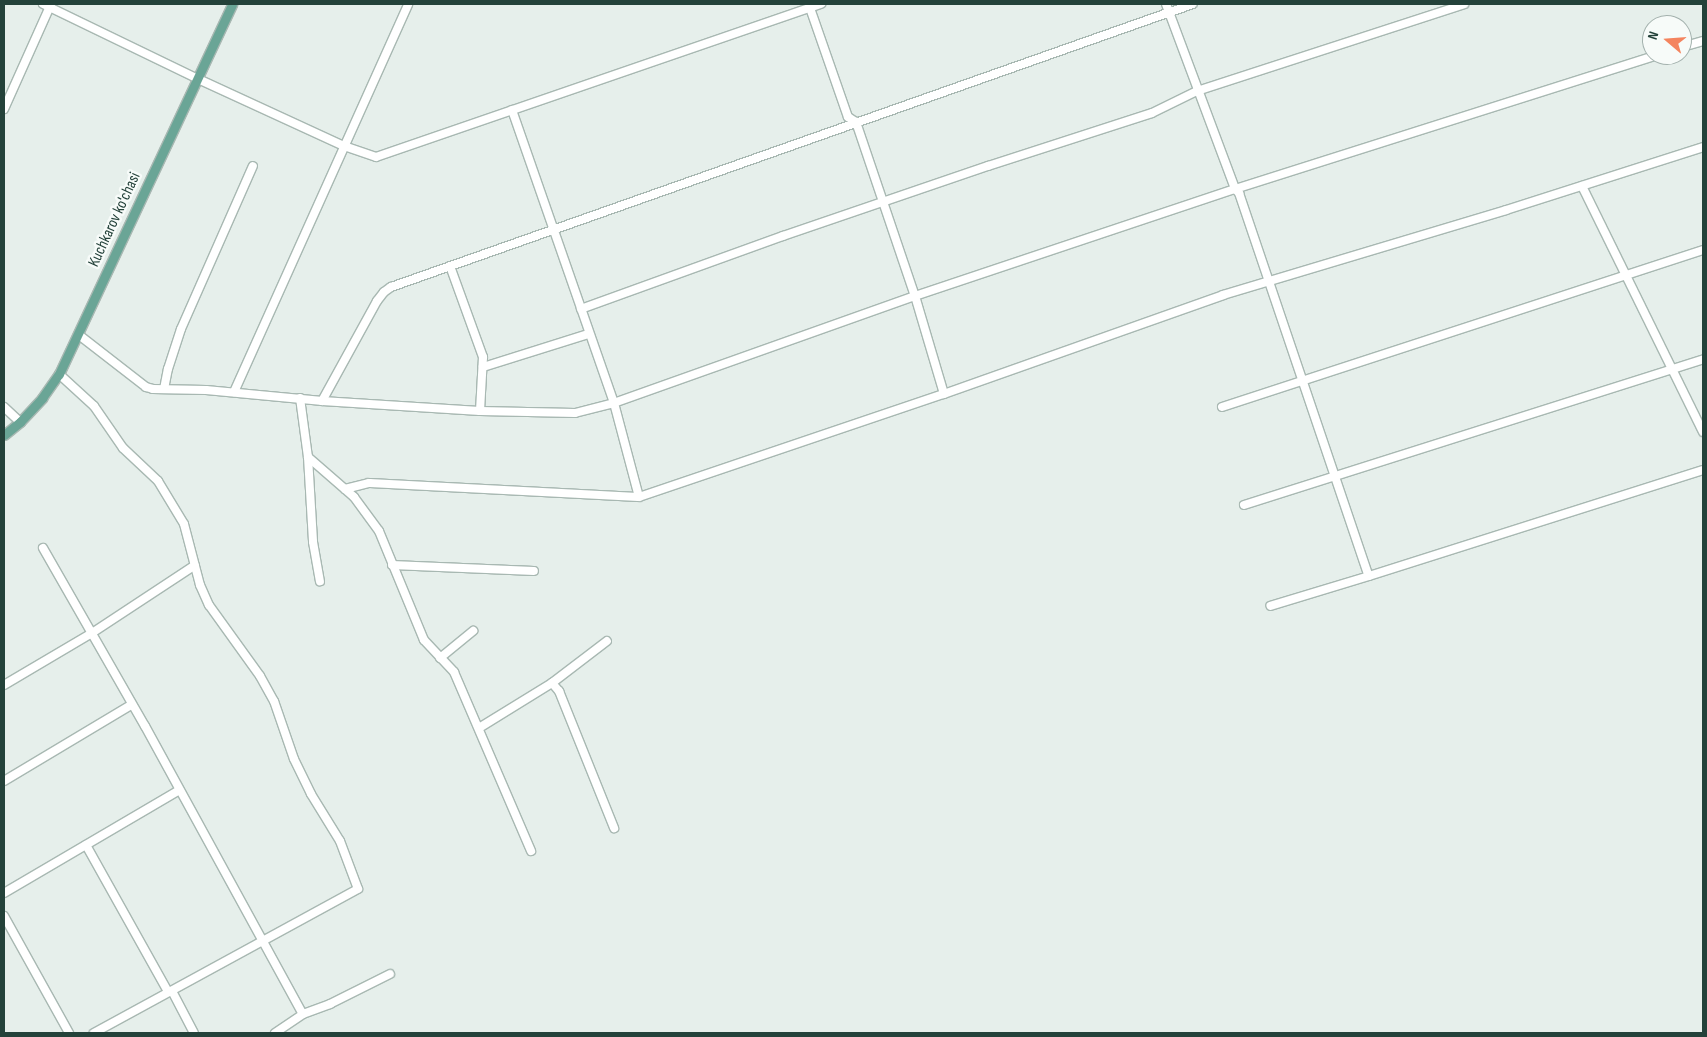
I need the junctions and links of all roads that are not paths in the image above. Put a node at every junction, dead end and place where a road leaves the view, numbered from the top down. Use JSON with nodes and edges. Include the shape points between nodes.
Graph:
{"nodes":[{"id":1,"x":232,"y":4,"type":"edge"},
{"id":2,"x":408,"y":4,"type":"edge"},
{"id":3,"x":821,"y":4,"type":"edge"},
{"id":4,"x":1166,"y":4,"type":"edge"},
{"id":5,"x":1193,"y":4,"type":"edge"},
{"id":6,"x":1464,"y":4,"type":"edge"},
{"id":7,"x":48,"y":5,"type":"edge"},
{"id":8,"x":810,"y":8,"type":"junction"},
{"id":9,"x":1169,"y":12,"type":"junction"},
{"id":10,"x":1642,"y":60,"type":"edge"},
{"id":11,"x":196,"y":78,"type":"junction"},
{"id":12,"x":1197,"y":91,"type":"junction"},
{"id":13,"x":4,"y":109,"type":"edge"},
{"id":14,"x":512,"y":110,"type":"junction"},
{"id":15,"x":856,"y":122,"type":"junction"},
{"id":16,"x":344,"y":146,"type":"junction"},
{"id":17,"x":1703,"y":147,"type":"edge"},
{"id":18,"x":253,"y":166,"type":"dead end"},
{"id":19,"x":1582,"y":186,"type":"junction"},
{"id":20,"x":1235,"y":189,"type":"junction"},
{"id":21,"x":883,"y":202,"type":"junction"},
{"id":22,"x":553,"y":230,"type":"junction"},
{"id":23,"x":1703,"y":250,"type":"edge"},
{"id":24,"x":450,"y":266,"type":"junction"},
{"id":25,"x":1625,"y":274,"type":"junction"},
{"id":26,"x":1268,"y":282,"type":"junction"},
{"id":27,"x":915,"y":296,"type":"junction"},
{"id":28,"x":581,"y":310,"type":"junction"},
{"id":29,"x":588,"y":334,"type":"junction"},
{"id":30,"x":79,"y":335,"type":"junction"},
{"id":31,"x":1703,"y":359,"type":"edge"},
{"id":32,"x":483,"y":367,"type":"junction"},
{"id":33,"x":1672,"y":370,"type":"junction"},
{"id":34,"x":59,"y":374,"type":"junction"},
{"id":35,"x":1304,"y":380,"type":"junction"},
{"id":36,"x":164,"y":389,"type":"junction"},
{"id":37,"x":234,"y":392,"type":"junction"},
{"id":38,"x":944,"y":394,"type":"junction"},
{"id":39,"x":300,"y":398,"type":"junction"},
{"id":40,"x":322,"y":401,"type":"junction"},
{"id":41,"x":614,"y":403,"type":"junction"},
{"id":42,"x":4,"y":407,"type":"edge"},
{"id":43,"x":1222,"y":407,"type":"dead end"},
{"id":44,"x":480,"y":411,"type":"junction"},
{"id":45,"x":20,"y":422,"type":"junction"},
{"id":46,"x":1703,"y":432,"type":"edge"},
{"id":47,"x":4,"y":435,"type":"edge"},
{"id":48,"x":308,"y":457,"type":"junction"},
{"id":49,"x":1703,"y":470,"type":"edge"},
{"id":50,"x":1336,"y":476,"type":"junction"},
{"id":51,"x":345,"y":489,"type":"junction"},
{"id":52,"x":639,"y":497,"type":"junction"},
{"id":53,"x":1244,"y":505,"type":"dead end"},
{"id":54,"x":43,"y":548,"type":"dead end"},
{"id":55,"x":196,"y":565,"type":"junction"},
{"id":56,"x":392,"y":565,"type":"junction"},
{"id":57,"x":534,"y":571,"type":"dead end"},
{"id":58,"x":1369,"y":576,"type":"junction"},
{"id":59,"x":320,"y":581,"type":"dead end"},
{"id":60,"x":1270,"y":606,"type":"dead end"},
{"id":61,"x":474,"y":631,"type":"dead end"},
{"id":62,"x":92,"y":633,"type":"junction"},
{"id":63,"x":607,"y":641,"type":"dead end"},
{"id":64,"x":440,"y":658,"type":"junction"},
{"id":65,"x":552,"y":683,"type":"junction"},
{"id":66,"x":4,"y":685,"type":"edge"},
{"id":67,"x":131,"y":705,"type":"junction"},
{"id":68,"x":479,"y":728,"type":"junction"},
{"id":69,"x":4,"y":781,"type":"edge"},
{"id":70,"x":178,"y":791,"type":"junction"},
{"id":71,"x":614,"y":828,"type":"dead end"},
{"id":72,"x":86,"y":845,"type":"junction"},
{"id":73,"x":531,"y":851,"type":"dead end"},
{"id":74,"x":4,"y":894,"type":"edge"},
{"id":75,"x":4,"y":916,"type":"edge"},
{"id":76,"x":263,"y":942,"type":"junction"},
{"id":77,"x":390,"y":974,"type":"dead end"},
{"id":78,"x":170,"y":991,"type":"junction"},
{"id":79,"x":303,"y":1014,"type":"junction"},
{"id":80,"x":69,"y":1033,"type":"edge"},
{"id":81,"x":94,"y":1033,"type":"edge"},
{"id":82,"x":194,"y":1033,"type":"edge"},
{"id":83,"x":275,"y":1033,"type":"edge"}],
"edges":[{"from":1,"to":11,"type":"main road","name":"Kuchkarov ko'chasi"},
{"from":2,"to":16,"type":"street"},
{"from":3,"to":8,"type":"street"},
{"from":4,"to":9,"type":"street"},
{"from":5,"to":9,"type":"street"},
{"from":6,"to":12,"type":"street"},
{"from":7,"to":11,"type":"street"},
{"from":7,"to":13,"type":"street"},
{"from":8,"to":14,"type":"street"},
{"from":8,"to":15,"type":"street","via":[[848,117]]},
{"from":9,"to":12,"type":"street"},
{"from":9,"to":15,"type":"street"},
{"from":10,"to":20,"type":"street"},
{"from":11,"to":16,"type":"street"},
{"from":11,"to":30,"type":"main road","name":"Kuchkarov ko'chasi"},
{"from":12,"to":20,"type":"street"},
{"from":12,"to":21,"type":"street","via":[[1152,113]]},
{"from":14,"to":16,"type":"street","via":[[376,157]]},
{"from":14,"to":22,"type":"street"},
{"from":15,"to":21,"type":"street"},
{"from":15,"to":22,"type":"street"},
{"from":16,"to":37,"type":"street"},
{"from":17,"to":19,"type":"street"},
{"from":18,"to":36,"type":"street","via":[[181,329]]},
{"from":19,"to":25,"type":"street"},
{"from":19,"to":26,"type":"street"},
{"from":20,"to":26,"type":"street","via":[[1239,192]]},
{"from":20,"to":27,"type":"street"},
{"from":21,"to":27,"type":"street"},
{"from":21,"to":28,"type":"street"},
{"from":22,"to":24,"type":"street"},
{"from":22,"to":28,"type":"street"},
{"from":23,"to":25,"type":"street"},
{"from":24,"to":32,"type":"street","via":[[476,334]]},
{"from":24,"to":40,"type":"street","via":[[384,292]]},
{"from":25,"to":33,"type":"street"},
{"from":25,"to":35,"type":"street"},
{"from":26,"to":35,"type":"street"},
{"from":26,"to":38,"type":"street","via":[[1214,298]]},
{"from":27,"to":38,"type":"street"},
{"from":27,"to":41,"type":"street"},
{"from":28,"to":29,"type":"street"},
{"from":29,"to":32,"type":"street"},
{"from":29,"to":41,"type":"street"},
{"from":30,"to":34,"type":"main road","name":"Kuchkarov ko'chasi"},
{"from":30,"to":36,"type":"street","via":[[146,387]]},
{"from":31,"to":33,"type":"street"},
{"from":32,"to":44,"type":"street"},
{"from":33,"to":46,"type":"street"},
{"from":33,"to":50,"type":"street"},
{"from":34,"to":45,"type":"main road","name":"Kuchkarov ko'chasi"},
{"from":34,"to":55,"type":"street","via":[[94,406],[123,448],[158,481],[184,524]]},
{"from":35,"to":43,"type":"street"},
{"from":35,"to":50,"type":"street"},
{"from":36,"to":37,"type":"street"},
{"from":37,"to":39,"type":"street"},
{"from":38,"to":52,"type":"street"},
{"from":39,"to":40,"type":"street"},
{"from":39,"to":48,"type":"street"},
{"from":40,"to":44,"type":"street"},
{"from":41,"to":44,"type":"street","via":[[569,414]]},
{"from":41,"to":52,"type":"street"},
{"from":42,"to":45,"type":"street"},
{"from":45,"to":47,"type":"main road","name":"Kuchkarov ko'chasi"},
{"from":48,"to":51,"type":"street"},
{"from":48,"to":59,"type":"street","via":[[313,542]]},
{"from":49,"to":58,"type":"street"},
{"from":50,"to":53,"type":"street"},
{"from":50,"to":58,"type":"street"},
{"from":51,"to":52,"type":"street","via":[[369,483]]},
{"from":51,"to":56,"type":"street","via":[[379,531]]},
{"from":54,"to":62,"type":"street"},
{"from":55,"to":62,"type":"street"},
{"from":55,"to":76,"type":"street","via":[[209,605],[274,701],[294,759],[340,842],[358,888]]},
{"from":56,"to":57,"type":"street"},
{"from":56,"to":64,"type":"street","via":[[424,640]]},
{"from":58,"to":60,"type":"street"},
{"from":61,"to":64,"type":"street"},
{"from":62,"to":66,"type":"street"},
{"from":62,"to":67,"type":"street"},
{"from":63,"to":65,"type":"street"},
{"from":64,"to":68,"type":"street","via":[[454,672]]},
{"from":65,"to":68,"type":"street"},
{"from":65,"to":71,"type":"street","via":[[559,691]]},
{"from":67,"to":69,"type":"street"},
{"from":67,"to":70,"type":"street"},
{"from":68,"to":73,"type":"street"},
{"from":70,"to":72,"type":"street"},
{"from":70,"to":76,"type":"street"},
{"from":72,"to":74,"type":"street"},
{"from":72,"to":78,"type":"street"},
{"from":75,"to":80,"type":"street"},
{"from":76,"to":78,"type":"street"},
{"from":76,"to":79,"type":"street"},
{"from":77,"to":79,"type":"street"},
{"from":78,"to":81,"type":"street"},
{"from":78,"to":82,"type":"street"},
{"from":79,"to":83,"type":"street"}]}
